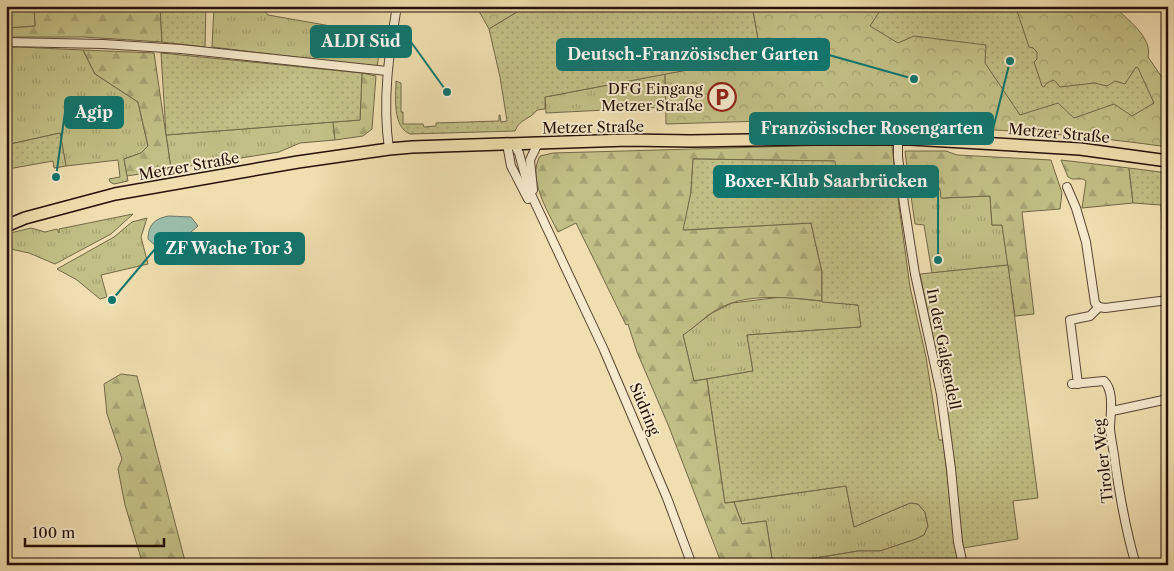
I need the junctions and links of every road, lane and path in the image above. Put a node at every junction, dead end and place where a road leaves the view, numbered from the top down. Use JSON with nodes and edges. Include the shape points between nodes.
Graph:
{"nodes":[{"id":1,"x":397,"y":6,"type":"edge"},
{"id":2,"x":6,"y":42,"type":"edge"},
{"id":3,"x":387,"y":71,"type":"junction"},
{"id":4,"x":898,"y":139,"type":"junction"},
{"id":5,"x":538,"y":143,"type":"junction"},
{"id":6,"x":510,"y":144,"type":"junction"},
{"id":7,"x":389,"y":148,"type":"junction"},
{"id":8,"x":1168,"y":161,"type":"edge"},
{"id":9,"x":1067,"y":187,"type":"dead end"},
{"id":10,"x":534,"y":202,"type":"junction"},
{"id":11,"x":6,"y":218,"type":"edge"},
{"id":12,"x":25,"y":218,"type":"junction"},
{"id":13,"x":6,"y":226,"type":"edge"},
{"id":14,"x":565,"y":266,"type":"junction"},
{"id":15,"x":1168,"y":300,"type":"edge"},
{"id":16,"x":1099,"y":307,"type":"junction"},
{"id":17,"x":1168,"y":399,"type":"edge"},
{"id":18,"x":1112,"y":412,"type":"junction"},
{"id":19,"x":692,"y":565,"type":"edge"},
{"id":20,"x":963,"y":565,"type":"edge"},
{"id":21,"x":1136,"y":565,"type":"edge"}],
"edges":[{"from":1,"to":3,"type":"street"},
{"from":2,"to":3,"type":"street","via":[[181,49]]},
{"from":3,"to":7,"type":"street"},
{"from":4,"to":5,"type":"main road","name":"Metzer Straße"},
{"from":4,"to":8,"type":"main road","name":"Metzer Straße","via":[[1080,149]]},
{"from":4,"to":20,"type":"street","name":"In der Galgendell","via":[[899,169],[915,274],[941,394]]},
{"from":5,"to":6,"type":"main road","name":"Metzer Straße"},
{"from":5,"to":10,"type":"street","name":"Südring","via":[[530,160]]},
{"from":6,"to":7,"type":"main road","name":"Metzer Straße"},
{"from":6,"to":10,"type":"street","name":"Südring","via":[[519,153]]},
{"from":6,"to":14,"type":"street","name":"Südring","via":[[511,166]]},
{"from":7,"to":12,"type":"main road","name":"Metzer Straße","via":[[115,194]]},
{"from":9,"to":16,"type":"street","via":[[1086,242],[1095,303]]},
{"from":10,"to":14,"type":"street","name":"Südring"},
{"from":11,"to":12,"type":"main road","name":"Metzer Straße"},
{"from":12,"to":13,"type":"main road","name":"Metzer Straße"},
{"from":14,"to":19,"type":"street","name":"Südring","via":[[638,428]]},
{"from":15,"to":16,"type":"street"},
{"from":16,"to":18,"type":"street","name":"Tiroler Weg","via":[[1090,316],[1070,320],[1075,384],[1104,381],[1108,385]]},
{"from":17,"to":18,"type":"street"},
{"from":18,"to":21,"type":"street","name":"Tiroler Weg","via":[[1110,429],[1117,479]]}]}
